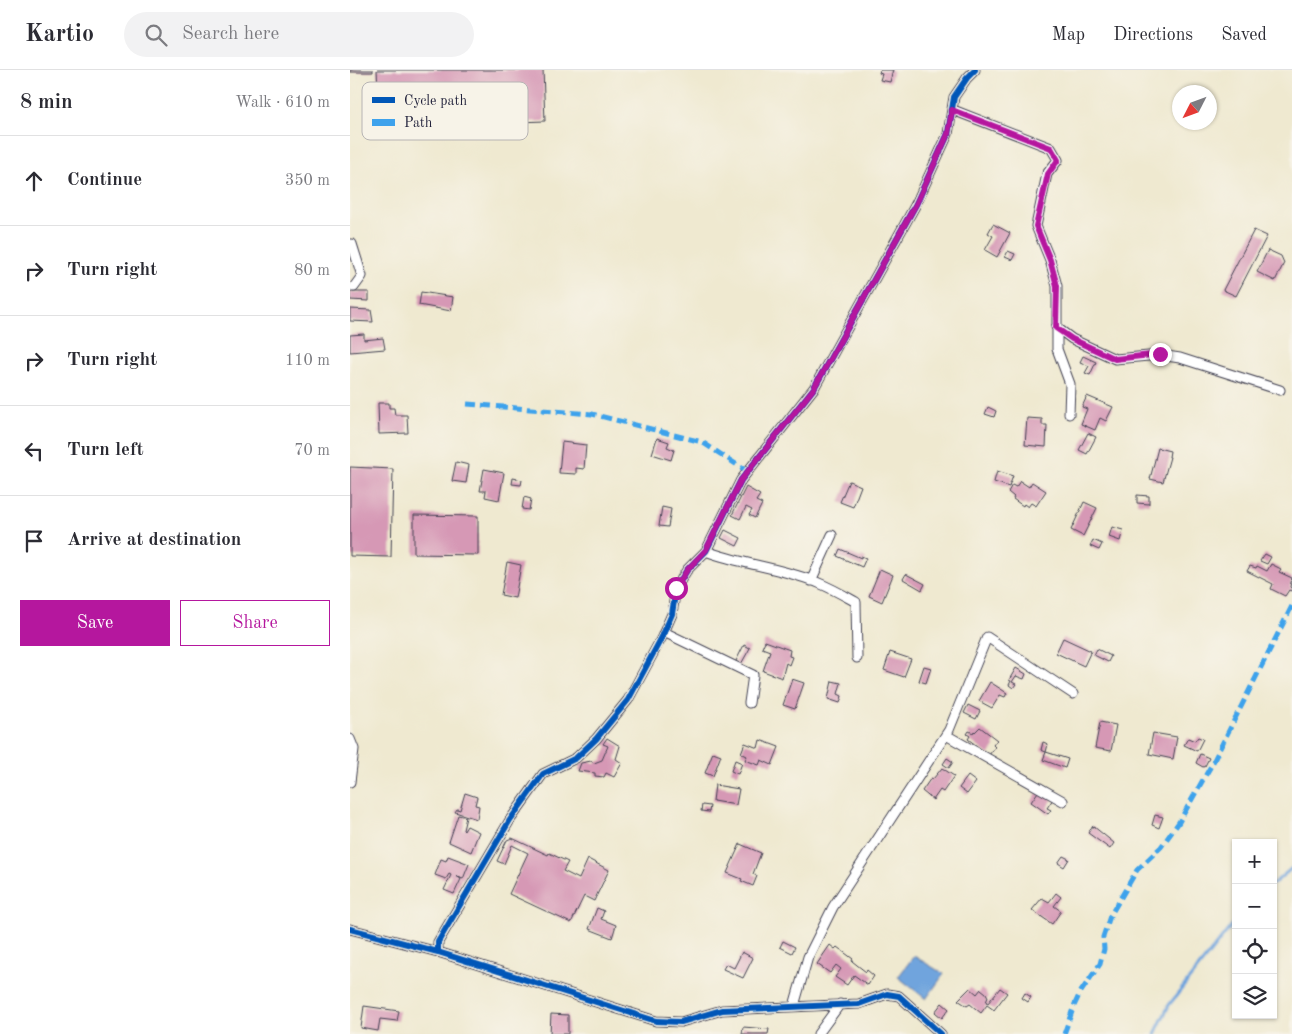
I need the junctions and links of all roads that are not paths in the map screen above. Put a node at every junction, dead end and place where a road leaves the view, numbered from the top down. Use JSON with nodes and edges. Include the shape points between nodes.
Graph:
{"nodes":[{"id":1,"x":975,"y":70,"type":"edge"},
{"id":2,"x":952,"y":110,"type":"junction"},
{"id":3,"x":350,"y":244,"type":"edge"},
{"id":4,"x":354,"y":287,"type":"dead end"},
{"id":5,"x":1056,"y":328,"type":"junction"},
{"id":6,"x":1280,"y":390,"type":"dead end"},
{"id":7,"x":1069,"y":414,"type":"dead end"},
{"id":8,"x":832,"y":535,"type":"dead end"},
{"id":9,"x":706,"y":550,"type":"junction"},
{"id":10,"x":811,"y":581,"type":"junction"},
{"id":11,"x":664,"y":632,"type":"junction"},
{"id":12,"x":857,"y":658,"type":"dead end"},
{"id":13,"x":1073,"y":694,"type":"dead end"},
{"id":14,"x":749,"y":704,"type":"dead end"},
{"id":15,"x":946,"y":735,"type":"junction"},
{"id":16,"x":350,"y":739,"type":"edge"},
{"id":17,"x":350,"y":782,"type":"edge"},
{"id":18,"x":1063,"y":801,"type":"dead end"},
{"id":19,"x":350,"y":929,"type":"edge"},
{"id":20,"x":438,"y":952,"type":"junction"},
{"id":21,"x":840,"y":1004,"type":"junction"},
{"id":22,"x":794,"y":1006,"type":"junction"},
{"id":23,"x":818,"y":1034,"type":"edge"},
{"id":24,"x":941,"y":1034,"type":"edge"}],
"edges":[{"from":1,"to":2,"type":"street","via":[[954,97]]},
{"from":2,"to":5,"type":"street","via":[[1051,148],[1058,160],[1048,174],[1036,226],[1057,286]]},
{"from":2,"to":9,"type":"street","via":[[948,134],[916,204],[814,388],[741,480]]},
{"from":3,"to":4,"type":"street","via":[[362,276]]},
{"from":5,"to":6,"type":"street","via":[[1115,359],[1160,354]]},
{"from":5,"to":7,"type":"street","via":[[1056,349],[1070,384]]},
{"from":8,"to":10,"type":"street"},
{"from":9,"to":10,"type":"street"},
{"from":9,"to":11,"type":"street","via":[[687,570],[676,588],[672,614]]},
{"from":10,"to":12,"type":"street","via":[[856,602]]},
{"from":11,"to":14,"type":"street","via":[[753,675]]},
{"from":11,"to":20,"type":"street","via":[[628,700],[576,758],[543,774],[510,820],[438,942]]},
{"from":13,"to":15,"type":"street","via":[[987,637]]},
{"from":15,"to":18,"type":"street"},
{"from":15,"to":22,"type":"street","via":[[834,907],[808,956]]},
{"from":16,"to":17,"type":"street","via":[[354,749]]},
{"from":19,"to":20,"type":"street"},
{"from":20,"to":22,"type":"street","via":[[656,1021],[680,1022],[722,1010]]},
{"from":21,"to":22,"type":"street"},
{"from":21,"to":23,"type":"street"},
{"from":21,"to":24,"type":"street","via":[[859,1004],[888,994],[899,996]]}]}
